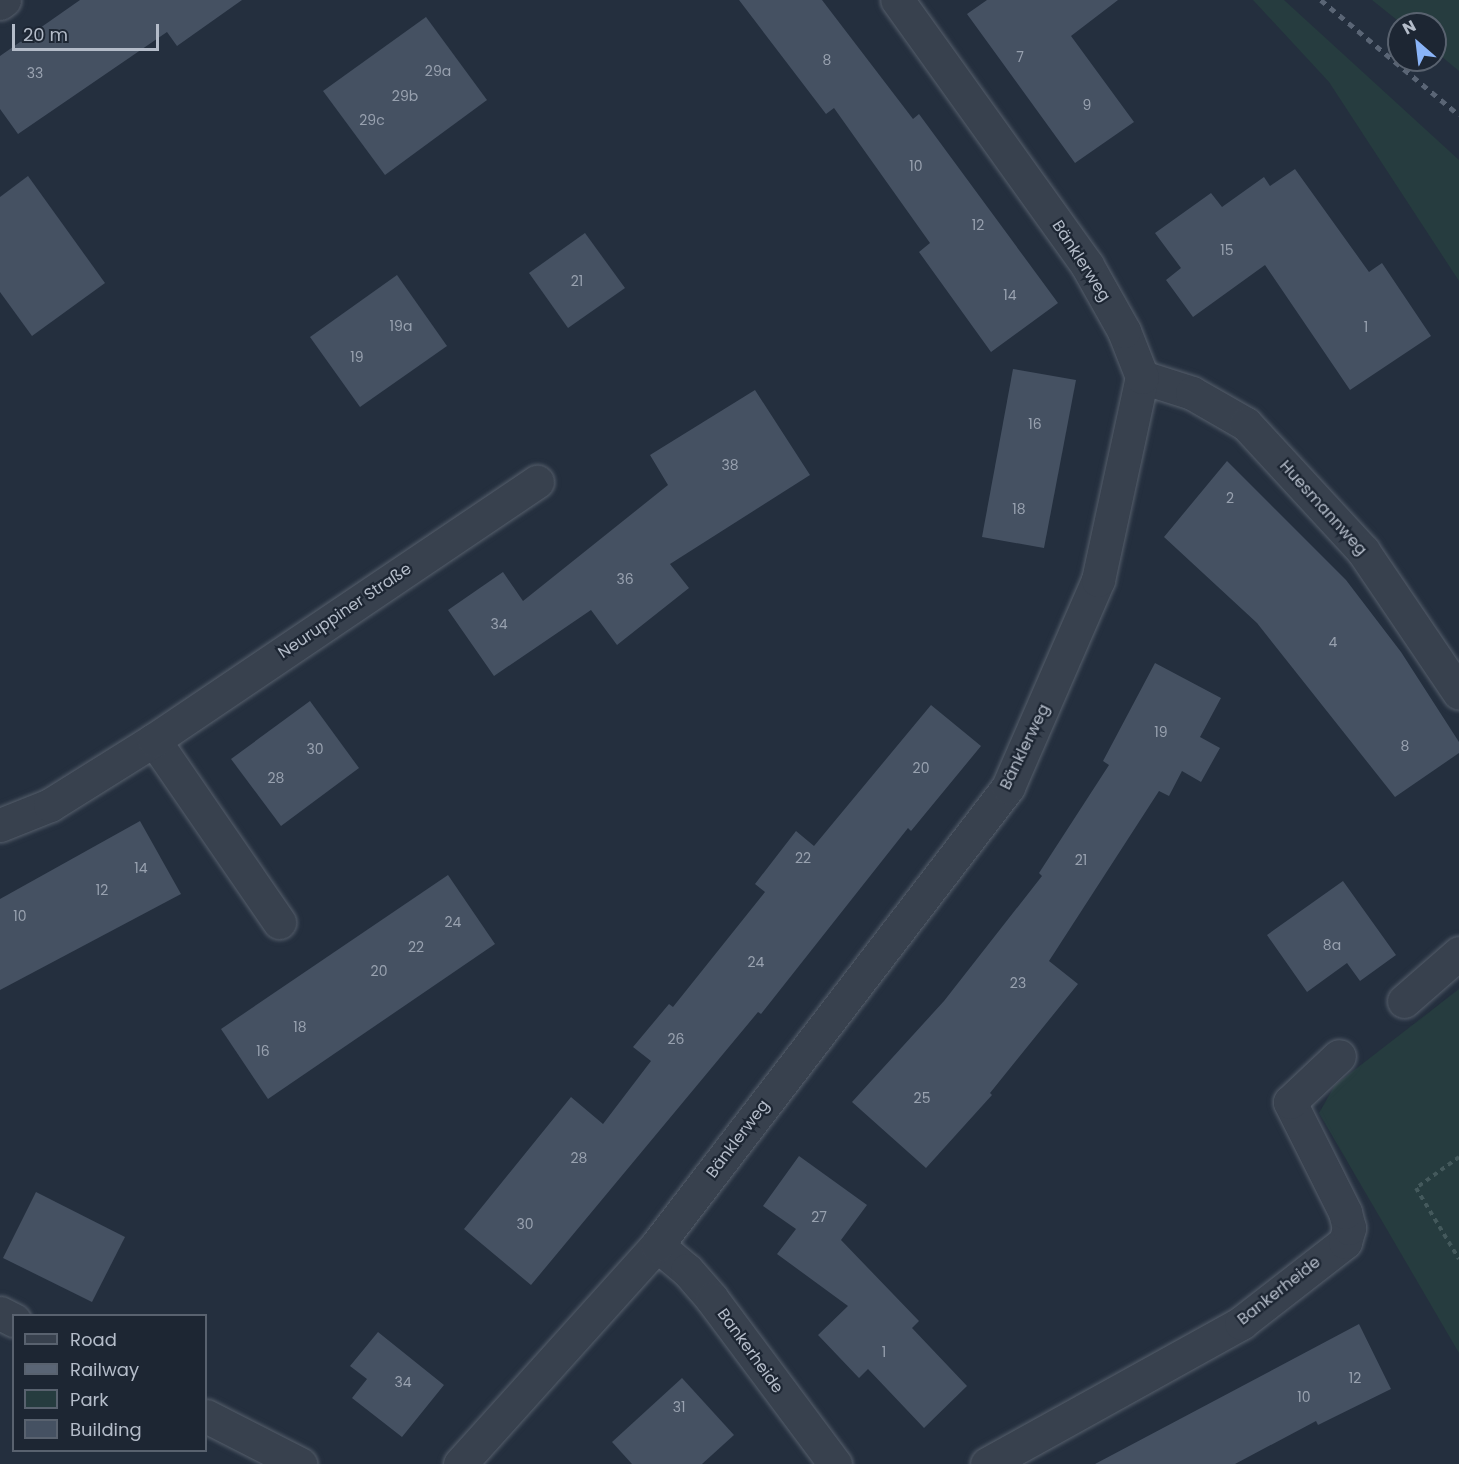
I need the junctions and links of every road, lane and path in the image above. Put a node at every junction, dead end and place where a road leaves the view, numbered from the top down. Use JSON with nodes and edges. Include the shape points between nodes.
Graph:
{"nodes":[{"id":1,"x":4,"y":0,"type":"edge"},
{"id":2,"x":897,"y":0,"type":"edge"},
{"id":3,"x":0,"y":3,"type":"edge"},
{"id":4,"x":1142,"y":376,"type":"junction"},
{"id":5,"x":537,"y":482,"type":"dead end"},
{"id":6,"x":1459,"y":693,"type":"edge"},
{"id":7,"x":154,"y":740,"type":"junction"},
{"id":8,"x":0,"y":825,"type":"edge"},
{"id":9,"x":279,"y":922,"type":"dead end"},
{"id":10,"x":1459,"y":953,"type":"edge"},
{"id":11,"x":1404,"y":1001,"type":"dead end"},
{"id":12,"x":1339,"y":1056,"type":"dead end"},
{"id":13,"x":1459,"y":1157,"type":"edge"},
{"id":14,"x":657,"y":1245,"type":"junction"},
{"id":15,"x":1459,"y":1258,"type":"edge"},
{"id":16,"x":207,"y":1417,"type":"edge"},
{"id":17,"x":300,"y":1464,"type":"edge"},
{"id":18,"x":460,"y":1464,"type":"edge"},
{"id":19,"x":835,"y":1464,"type":"edge"},
{"id":20,"x":987,"y":1464,"type":"edge"}],
"edges":[{"from":1,"to":3,"type":"street"},
{"from":2,"to":4,"type":"street","name":"Bänklerweg","via":[[1087,266],[1124,331]]},
{"from":4,"to":6,"type":"street","name":"Huesmannweg","via":[[1192,393],[1246,424],[1363,550]]},
{"from":4,"to":14,"type":"street","name":"Bänklerweg","via":[[1098,580],[1008,787]]},
{"from":5,"to":7,"type":"street","name":"Neuruppiner Straße"},
{"from":7,"to":8,"type":"street","name":"Neuruppiner Straße","via":[[50,805]]},
{"from":7,"to":9,"type":"street"},
{"from":10,"to":11,"type":"street"},
{"from":12,"to":20,"type":"street","name":"Bankerheide","via":[[1290,1102],[1345,1212],[1345,1242],[1241,1323]]},
{"from":13,"to":15,"type":"path","via":[[1416,1188]]},
{"from":14,"to":18,"type":"street","name":"Bänklerweg"},
{"from":14,"to":19,"type":"street","name":"Bankerheide","via":[[687,1270],[712,1299]]},
{"from":16,"to":17,"type":"street"}]}
